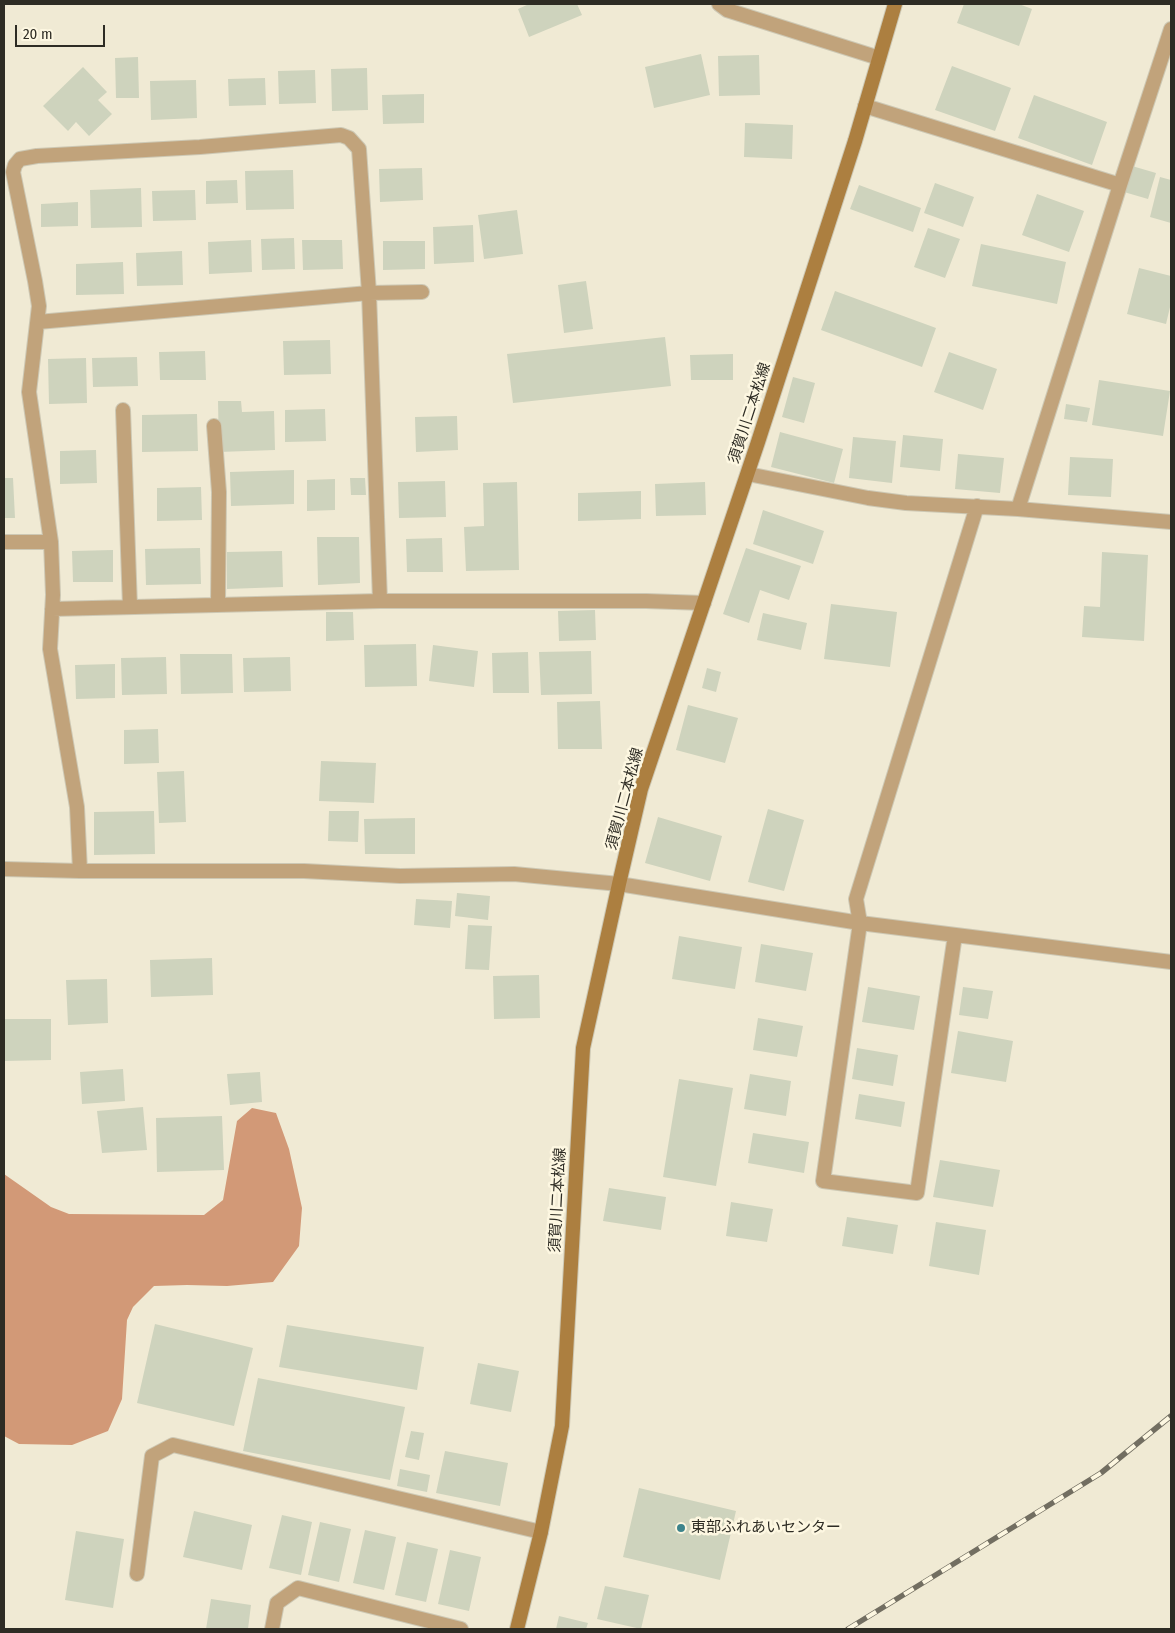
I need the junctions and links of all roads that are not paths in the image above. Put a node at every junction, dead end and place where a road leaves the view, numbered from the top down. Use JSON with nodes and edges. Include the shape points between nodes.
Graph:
{"nodes":[{"id":1,"x":719,"y":4,"type":"edge"},
{"id":2,"x":894,"y":4,"type":"edge"},
{"id":3,"x":1171,"y":29,"type":"edge"},
{"id":4,"x":879,"y":58,"type":"junction"},
{"id":5,"x":865,"y":106,"type":"junction"},
{"id":6,"x":1120,"y":185,"type":"junction"},
{"id":7,"x":422,"y":292,"type":"dead end"},
{"id":8,"x":369,"y":294,"type":"junction"},
{"id":9,"x":38,"y":322,"type":"junction"},
{"id":10,"x":123,"y":410,"type":"dead end"},
{"id":11,"x":214,"y":426,"type":"dead end"},
{"id":12,"x":748,"y":474,"type":"junction"},
{"id":13,"x":977,"y":506,"type":"junction"},
{"id":14,"x":1018,"y":509,"type":"junction"},
{"id":15,"x":1171,"y":522,"type":"edge"},
{"id":16,"x":4,"y":542,"type":"edge"},
{"id":17,"x":51,"y":542,"type":"junction"},
{"id":18,"x":380,"y":600,"type":"junction"},
{"id":19,"x":704,"y":603,"type":"junction"},
{"id":20,"x":218,"y":605,"type":"junction"},
{"id":21,"x":130,"y":607,"type":"junction"},
{"id":22,"x":52,"y":609,"type":"junction"},
{"id":23,"x":4,"y":869,"type":"edge"},
{"id":24,"x":80,"y":871,"type":"junction"},
{"id":25,"x":619,"y":884,"type":"junction"},
{"id":26,"x":860,"y":923,"type":"junction"},
{"id":27,"x":955,"y":935,"type":"junction"},
{"id":28,"x":1171,"y":962,"type":"edge"},
{"id":29,"x":541,"y":1532,"type":"junction"},
{"id":30,"x":137,"y":1574,"type":"dead end"},
{"id":31,"x":272,"y":1629,"type":"edge"},
{"id":32,"x":461,"y":1629,"type":"edge"},
{"id":33,"x":517,"y":1629,"type":"edge"}],
"edges":[{"from":1,"to":4,"type":"street","via":[[727,10]]},
{"from":2,"to":4,"type":"main road","name":"須賀川二本松線"},
{"from":3,"to":6,"type":"street"},
{"from":4,"to":5,"type":"main road","name":"須賀川二本松線"},
{"from":5,"to":6,"type":"street"},
{"from":5,"to":12,"type":"main road","name":"須賀川二本松線"},
{"from":6,"to":14,"type":"street"},
{"from":7,"to":8,"type":"street"},
{"from":8,"to":9,"type":"street"},
{"from":8,"to":9,"type":"street","via":[[359,149],[349,138],[341,135],[37,156],[20,159],[13,172],[35,281]]},
{"from":8,"to":18,"type":"street"},
{"from":9,"to":17,"type":"street","via":[[30,392]]},
{"from":10,"to":21,"type":"street"},
{"from":11,"to":20,"type":"street","via":[[219,492]]},
{"from":12,"to":13,"type":"street","via":[[868,498]]},
{"from":12,"to":19,"type":"main road","name":"須賀川二本松線"},
{"from":13,"to":14,"type":"street"},
{"from":13,"to":26,"type":"street","via":[[856,899]]},
{"from":14,"to":15,"type":"street"},
{"from":16,"to":17,"type":"street"},
{"from":17,"to":22,"type":"street"},
{"from":18,"to":19,"type":"street"},
{"from":18,"to":20,"type":"street"},
{"from":19,"to":25,"type":"main road","name":"須賀川二本松線","via":[[641,789]]},
{"from":20,"to":21,"type":"street"},
{"from":21,"to":22,"type":"street"},
{"from":22,"to":24,"type":"street","via":[[50,648],[77,807]]},
{"from":23,"to":24,"type":"street"},
{"from":24,"to":25,"type":"street","via":[[304,871],[400,876],[514,874]]},
{"from":25,"to":26,"type":"street"},
{"from":25,"to":29,"type":"main road","name":"須賀川二本松線","via":[[583,1048],[562,1426]]},
{"from":26,"to":27,"type":"street"},
{"from":26,"to":27,"type":"street","via":[[823,1181],[917,1194]]},
{"from":27,"to":28,"type":"street"},
{"from":29,"to":30,"type":"street","via":[[173,1445],[152,1456]]},
{"from":29,"to":33,"type":"main road","name":"須賀川二本松線"},
{"from":31,"to":32,"type":"street","via":[[278,1603],[298,1588]]}]}
